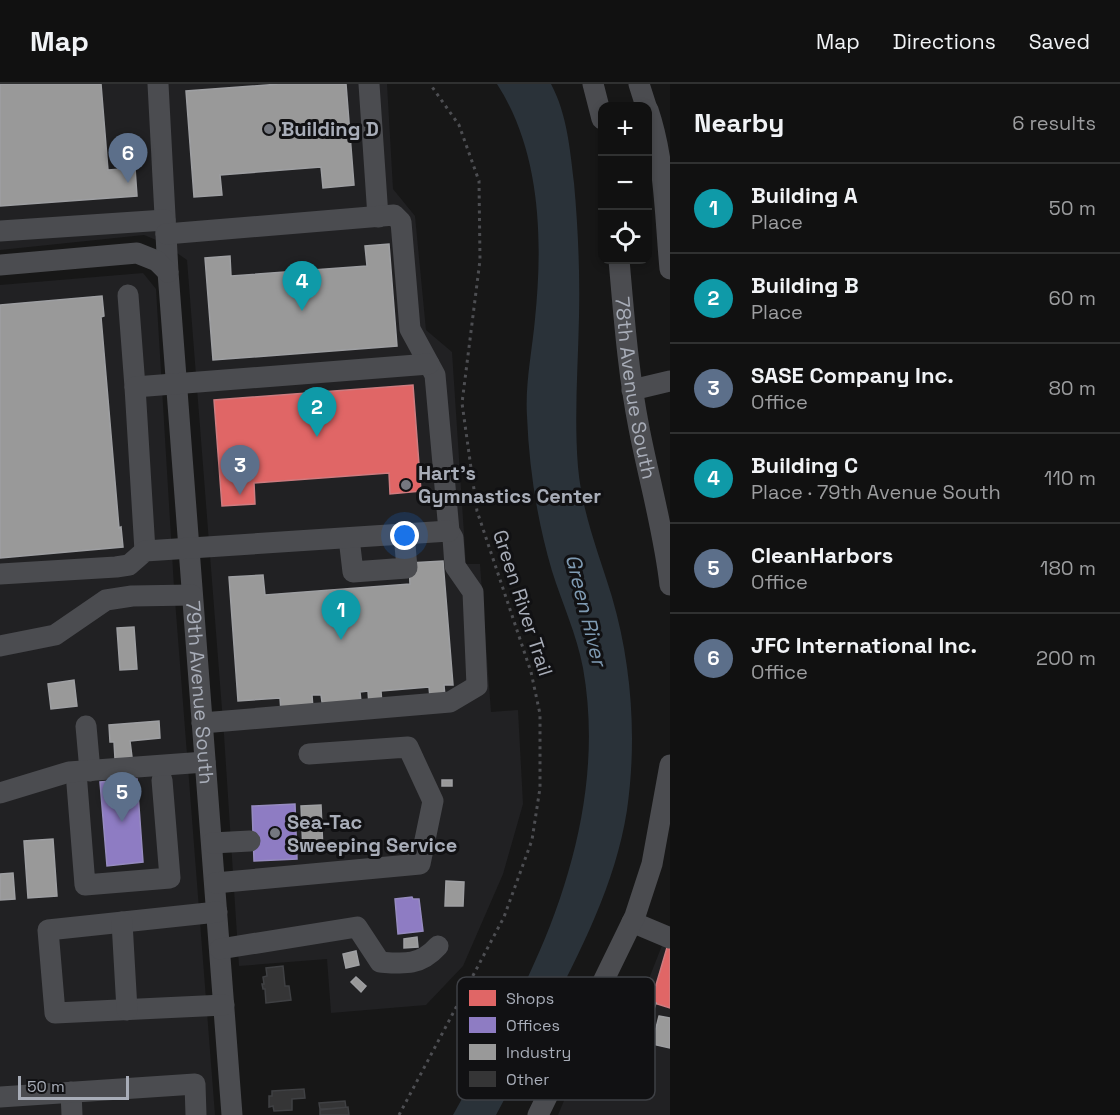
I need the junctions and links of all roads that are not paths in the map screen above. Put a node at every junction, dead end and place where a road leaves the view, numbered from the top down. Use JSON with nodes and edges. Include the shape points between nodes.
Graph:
{"nodes":[{"id":1,"x":158,"y":84,"type":"edge"},
{"id":2,"x":369,"y":84,"type":"edge"},
{"id":3,"x":593,"y":84,"type":"edge"},
{"id":4,"x":639,"y":84,"type":"edge"},
{"id":5,"x":598,"y":102,"type":"edge"},
{"id":6,"x":645,"y":102,"type":"edge"},
{"id":7,"x":652,"y":123,"type":"edge"},
{"id":8,"x":378,"y":217,"type":"junction"},
{"id":9,"x":166,"y":227,"type":"junction"},
{"id":10,"x":0,"y":231,"type":"edge"},
{"id":11,"x":619,"y":264,"type":"edge"},
{"id":12,"x":0,"y":265,"type":"edge"},
{"id":13,"x":670,"y":269,"type":"edge"},
{"id":14,"x":168,"y":272,"type":"junction"},
{"id":15,"x":128,"y":295,"type":"dead end"},
{"id":16,"x":429,"y":364,"type":"junction"},
{"id":17,"x":670,"y":381,"type":"edge"},
{"id":18,"x":176,"y":383,"type":"junction"},
{"id":19,"x":135,"y":387,"type":"junction"},
{"id":20,"x":632,"y":390,"type":"junction"},
{"id":21,"x":449,"y":531,"type":"junction"},
{"id":22,"x":404,"y":534,"type":"junction"},
{"id":23,"x":349,"y":538,"type":"junction"},
{"id":24,"x":189,"y":549,"type":"junction"},
{"id":25,"x":145,"y":551,"type":"junction"},
{"id":26,"x":0,"y":574,"type":"edge"},
{"id":27,"x":670,"y":585,"type":"edge"},
{"id":28,"x":192,"y":595,"type":"junction"},
{"id":29,"x":0,"y":645,"type":"edge"},
{"id":30,"x":202,"y":723,"type":"junction"},
{"id":31,"x":86,"y":726,"type":"dead end"},
{"id":32,"x":309,"y":754,"type":"dead end"},
{"id":33,"x":205,"y":762,"type":"junction"},
{"id":34,"x":670,"y":765,"type":"edge"},
{"id":35,"x":83,"y":771,"type":"junction"},
{"id":36,"x":162,"y":780,"type":"dead end"},
{"id":37,"x":0,"y":793,"type":"edge"},
{"id":38,"x":668,"y":800,"type":"edge"},
{"id":39,"x":250,"y":841,"type":"dead end"},
{"id":40,"x":212,"y":843,"type":"junction"},
{"id":41,"x":215,"y":883,"type":"junction"},
{"id":42,"x":217,"y":912,"type":"junction"},
{"id":43,"x":122,"y":922,"type":"junction"},
{"id":44,"x":632,"y":922,"type":"junction"},
{"id":45,"x":670,"y":938,"type":"edge"},
{"id":46,"x":438,"y":946,"type":"dead end"},
{"id":47,"x":220,"y":949,"type":"junction"},
{"id":48,"x":605,"y":977,"type":"edge"},
{"id":49,"x":224,"y":1005,"type":"junction"},
{"id":50,"x":127,"y":1010,"type":"junction"},
{"id":51,"x":71,"y":1092,"type":"junction"},
{"id":52,"x":0,"y":1097,"type":"edge"},
{"id":53,"x":545,"y":1100,"type":"edge"},
{"id":54,"x":72,"y":1115,"type":"edge"},
{"id":55,"x":196,"y":1115,"type":"edge"},
{"id":56,"x":232,"y":1115,"type":"edge"},
{"id":57,"x":538,"y":1115,"type":"edge"}],
"edges":[{"from":1,"to":9,"type":"street","name":"79th Avenue South"},
{"from":2,"to":8,"type":"street"},
{"from":3,"to":5,"type":"street"},
{"from":4,"to":6,"type":"street"},
{"from":7,"to":13,"type":"street"},
{"from":8,"to":9,"type":"street"},
{"from":8,"to":16,"type":"street","via":[[394,215],[401,222],[410,329]]},
{"from":9,"to":10,"type":"street"},
{"from":9,"to":14,"type":"street","name":"79th Avenue South"},
{"from":11,"to":20,"type":"street","name":"78th Avenue South"},
{"from":12,"to":14,"type":"street","via":[[137,253],[157,261]]},
{"from":14,"to":18,"type":"street","name":"79th Avenue South"},
{"from":15,"to":19,"type":"street"},
{"from":16,"to":18,"type":"street"},
{"from":16,"to":21,"type":"street","via":[[437,388]]},
{"from":17,"to":20,"type":"street"},
{"from":18,"to":19,"type":"street"},
{"from":18,"to":24,"type":"street","name":"79th Avenue South"},
{"from":19,"to":25,"type":"street"},
{"from":20,"to":27,"type":"street","name":"78th Avenue South"},
{"from":21,"to":22,"type":"street"},
{"from":21,"to":30,"type":"street","via":[[455,566],[473,592],[477,686],[450,702]]},
{"from":22,"to":23,"type":"street"},
{"from":22,"to":23,"type":"street","via":[[407,568],[353,572]]},
{"from":23,"to":24,"type":"street"},
{"from":24,"to":25,"type":"street"},
{"from":24,"to":28,"type":"street","name":"79th Avenue South"},
{"from":25,"to":26,"type":"street","via":[[129,565]]},
{"from":28,"to":29,"type":"street","via":[[105,600],[55,635]]},
{"from":28,"to":30,"type":"street","name":"79th Avenue South"},
{"from":30,"to":33,"type":"street","name":"79th Avenue South"},
{"from":31,"to":35,"type":"street"},
{"from":32,"to":41,"type":"street","via":[[408,747],[433,801],[420,864]]},
{"from":33,"to":35,"type":"street"},
{"from":33,"to":40,"type":"street","name":"79th Avenue South"},
{"from":34,"to":38,"type":"street"},
{"from":35,"to":36,"type":"street","via":[[85,885],[170,878]]},
{"from":35,"to":37,"type":"street"},
{"from":38,"to":44,"type":"street"},
{"from":39,"to":40,"type":"street"},
{"from":40,"to":41,"type":"street","name":"79th Avenue South"},
{"from":41,"to":42,"type":"street","name":"79th Avenue South"},
{"from":42,"to":43,"type":"street"},
{"from":42,"to":47,"type":"street","name":"79th Avenue South"},
{"from":43,"to":50,"type":"street"},
{"from":43,"to":50,"type":"street","via":[[48,930],[55,1013]]},
{"from":44,"to":45,"type":"street"},
{"from":44,"to":48,"type":"street"},
{"from":46,"to":47,"type":"street","via":[[430,955],[408,965],[380,962],[357,927]]},
{"from":47,"to":49,"type":"street","name":"79th Avenue South"},
{"from":49,"to":50,"type":"street"},
{"from":49,"to":56,"type":"street","name":"79th Avenue South"},
{"from":51,"to":52,"type":"street"},
{"from":51,"to":54,"type":"street"},
{"from":51,"to":55,"type":"street","via":[[195,1084]]},
{"from":53,"to":57,"type":"street"}]}
